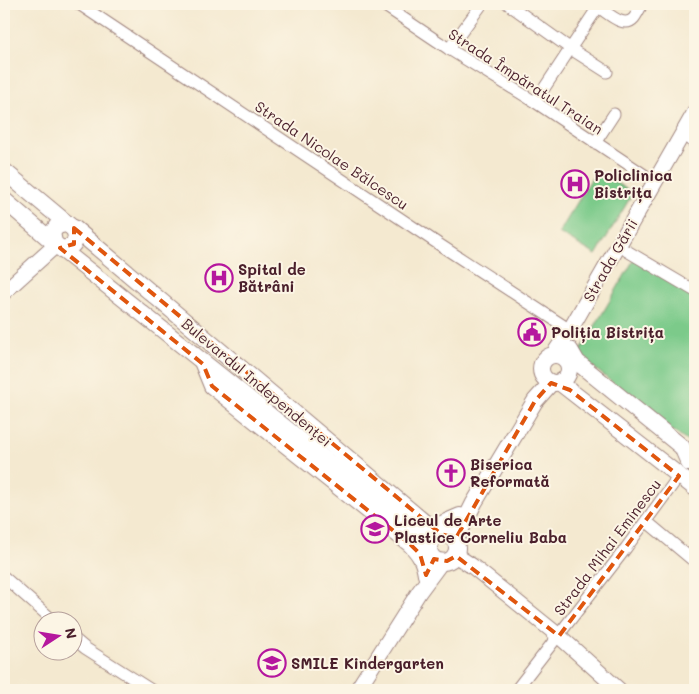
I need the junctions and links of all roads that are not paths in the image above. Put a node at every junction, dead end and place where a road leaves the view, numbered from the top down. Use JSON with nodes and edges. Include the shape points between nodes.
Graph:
{"nodes":[{"id":1,"x":79,"y":4,"type":"edge"},
{"id":2,"x":382,"y":4,"type":"edge"},
{"id":3,"x":482,"y":4,"type":"edge"},
{"id":4,"x":508,"y":4,"type":"edge"},
{"id":5,"x":642,"y":4,"type":"edge"},
{"id":6,"x":599,"y":5,"type":"edge"},
{"id":7,"x":571,"y":48,"type":"junction"},
{"id":8,"x":449,"y":49,"type":"junction"},
{"id":9,"x":607,"y":72,"type":"dead end"},
{"id":10,"x":535,"y":102,"type":"junction"},
{"id":11,"x":695,"y":112,"type":"edge"},
{"id":12,"x":614,"y":114,"type":"dead end"},
{"id":13,"x":694,"y":138,"type":"edge"},
{"id":14,"x":595,"y":143,"type":"junction"},
{"id":15,"x":4,"y":171,"type":"edge"},
{"id":16,"x":655,"y":182,"type":"junction"},
{"id":17,"x":4,"y":200,"type":"edge"},
{"id":18,"x":72,"y":227,"type":"junction"},
{"id":19,"x":56,"y":245,"type":"junction"},
{"id":20,"x":627,"y":251,"type":"junction"},
{"id":21,"x":4,"y":290,"type":"edge"},
{"id":22,"x":695,"y":291,"type":"edge"},
{"id":23,"x":570,"y":330,"type":"junction"},
{"id":24,"x":203,"y":364,"type":"junction"},
{"id":25,"x":559,"y":368,"type":"junction"},
{"id":26,"x":690,"y":465,"type":"edge"},
{"id":27,"x":695,"y":488,"type":"edge"},
{"id":28,"x":474,"y":503,"type":"junction"},
{"id":29,"x":646,"y":521,"type":"junction"},
{"id":30,"x":441,"y":544,"type":"junction"},
{"id":31,"x":695,"y":562,"type":"edge"},
{"id":32,"x":4,"y":577,"type":"edge"},
{"id":33,"x":425,"y":580,"type":"junction"},
{"id":34,"x":43,"y":612,"type":"edge"},
{"id":35,"x":559,"y":636,"type":"junction"},
{"id":36,"x":82,"y":645,"type":"edge"},
{"id":37,"x":151,"y":690,"type":"edge"},
{"id":38,"x":357,"y":690,"type":"edge"},
{"id":39,"x":516,"y":690,"type":"edge"},
{"id":40,"x":619,"y":690,"type":"edge"}],
"edges":[{"from":1,"to":23,"type":"street","name":"Strada Nicolae Bălcescu"},
{"from":2,"to":8,"type":"street","name":"Strada Împăratul Traian"},
{"from":3,"to":8,"type":"street"},
{"from":4,"to":7,"type":"street"},
{"from":5,"to":6,"type":"street","via":[[634,18],[626,22],[621,22]]},
{"from":6,"to":7,"type":"street"},
{"from":7,"to":9,"type":"street"},
{"from":7,"to":10,"type":"street"},
{"from":8,"to":10,"type":"street","name":"Strada Împăratul Traian"},
{"from":10,"to":14,"type":"street","name":"Strada Împăratul Traian"},
{"from":11,"to":16,"type":"main road","name":"Strada Gării"},
{"from":12,"to":14,"type":"street"},
{"from":13,"to":20,"type":"main road","name":"Strada Gării"},
{"from":14,"to":16,"type":"street","name":"Strada Împăratul Traian"},
{"from":15,"to":18,"type":"main road","name":"Bulevardul Independenței"},
{"from":16,"to":23,"type":"main road","name":"Strada Gării"},
{"from":17,"to":19,"type":"main road","name":"Bulevardul Independenței"},
{"from":18,"to":19,"type":"main road","via":[[58,226],[52,234]]},
{"from":18,"to":30,"type":"main road","name":"Bulevardul Independenței"},
{"from":19,"to":21,"type":"main road"},
{"from":19,"to":24,"type":"main road","name":"Bulevardul Independenței"},
{"from":20,"to":22,"type":"street"},
{"from":20,"to":25,"type":"main road","name":"Strada Gării"},
{"from":23,"to":25,"type":"main road","name":"Strada Gării"},
{"from":24,"to":30,"type":"main road","name":"Bulevardul Independenței"},
{"from":24,"to":33,"type":"main road","via":[[212,386],[410,544],[424,563]]},
{"from":25,"to":26,"type":"main road"},
{"from":25,"to":26,"type":"main road","via":[[577,362],[682,447]]},
{"from":25,"to":28,"type":"main road","name":"Strada Gării","via":[[535,400]]},
{"from":26,"to":27,"type":"main road"},
{"from":26,"to":29,"type":"street","name":"Strada Mihai Eminescu"},
{"from":28,"to":30,"type":"main road","name":"Strada Gării"},
{"from":28,"to":30,"type":"main road","name":"Strada Gării","via":[[460,516],[445,523]]},
{"from":29,"to":31,"type":"street"},
{"from":29,"to":35,"type":"street","name":"Strada Mihai Eminescu"},
{"from":30,"to":33,"type":"main road"},
{"from":30,"to":35,"type":"main road"},
{"from":32,"to":34,"type":"street"},
{"from":33,"to":38,"type":"main road"},
{"from":35,"to":39,"type":"street","name":"Strada Mihai Eminescu"},
{"from":35,"to":40,"type":"main road"},
{"from":36,"to":37,"type":"street"}]}
